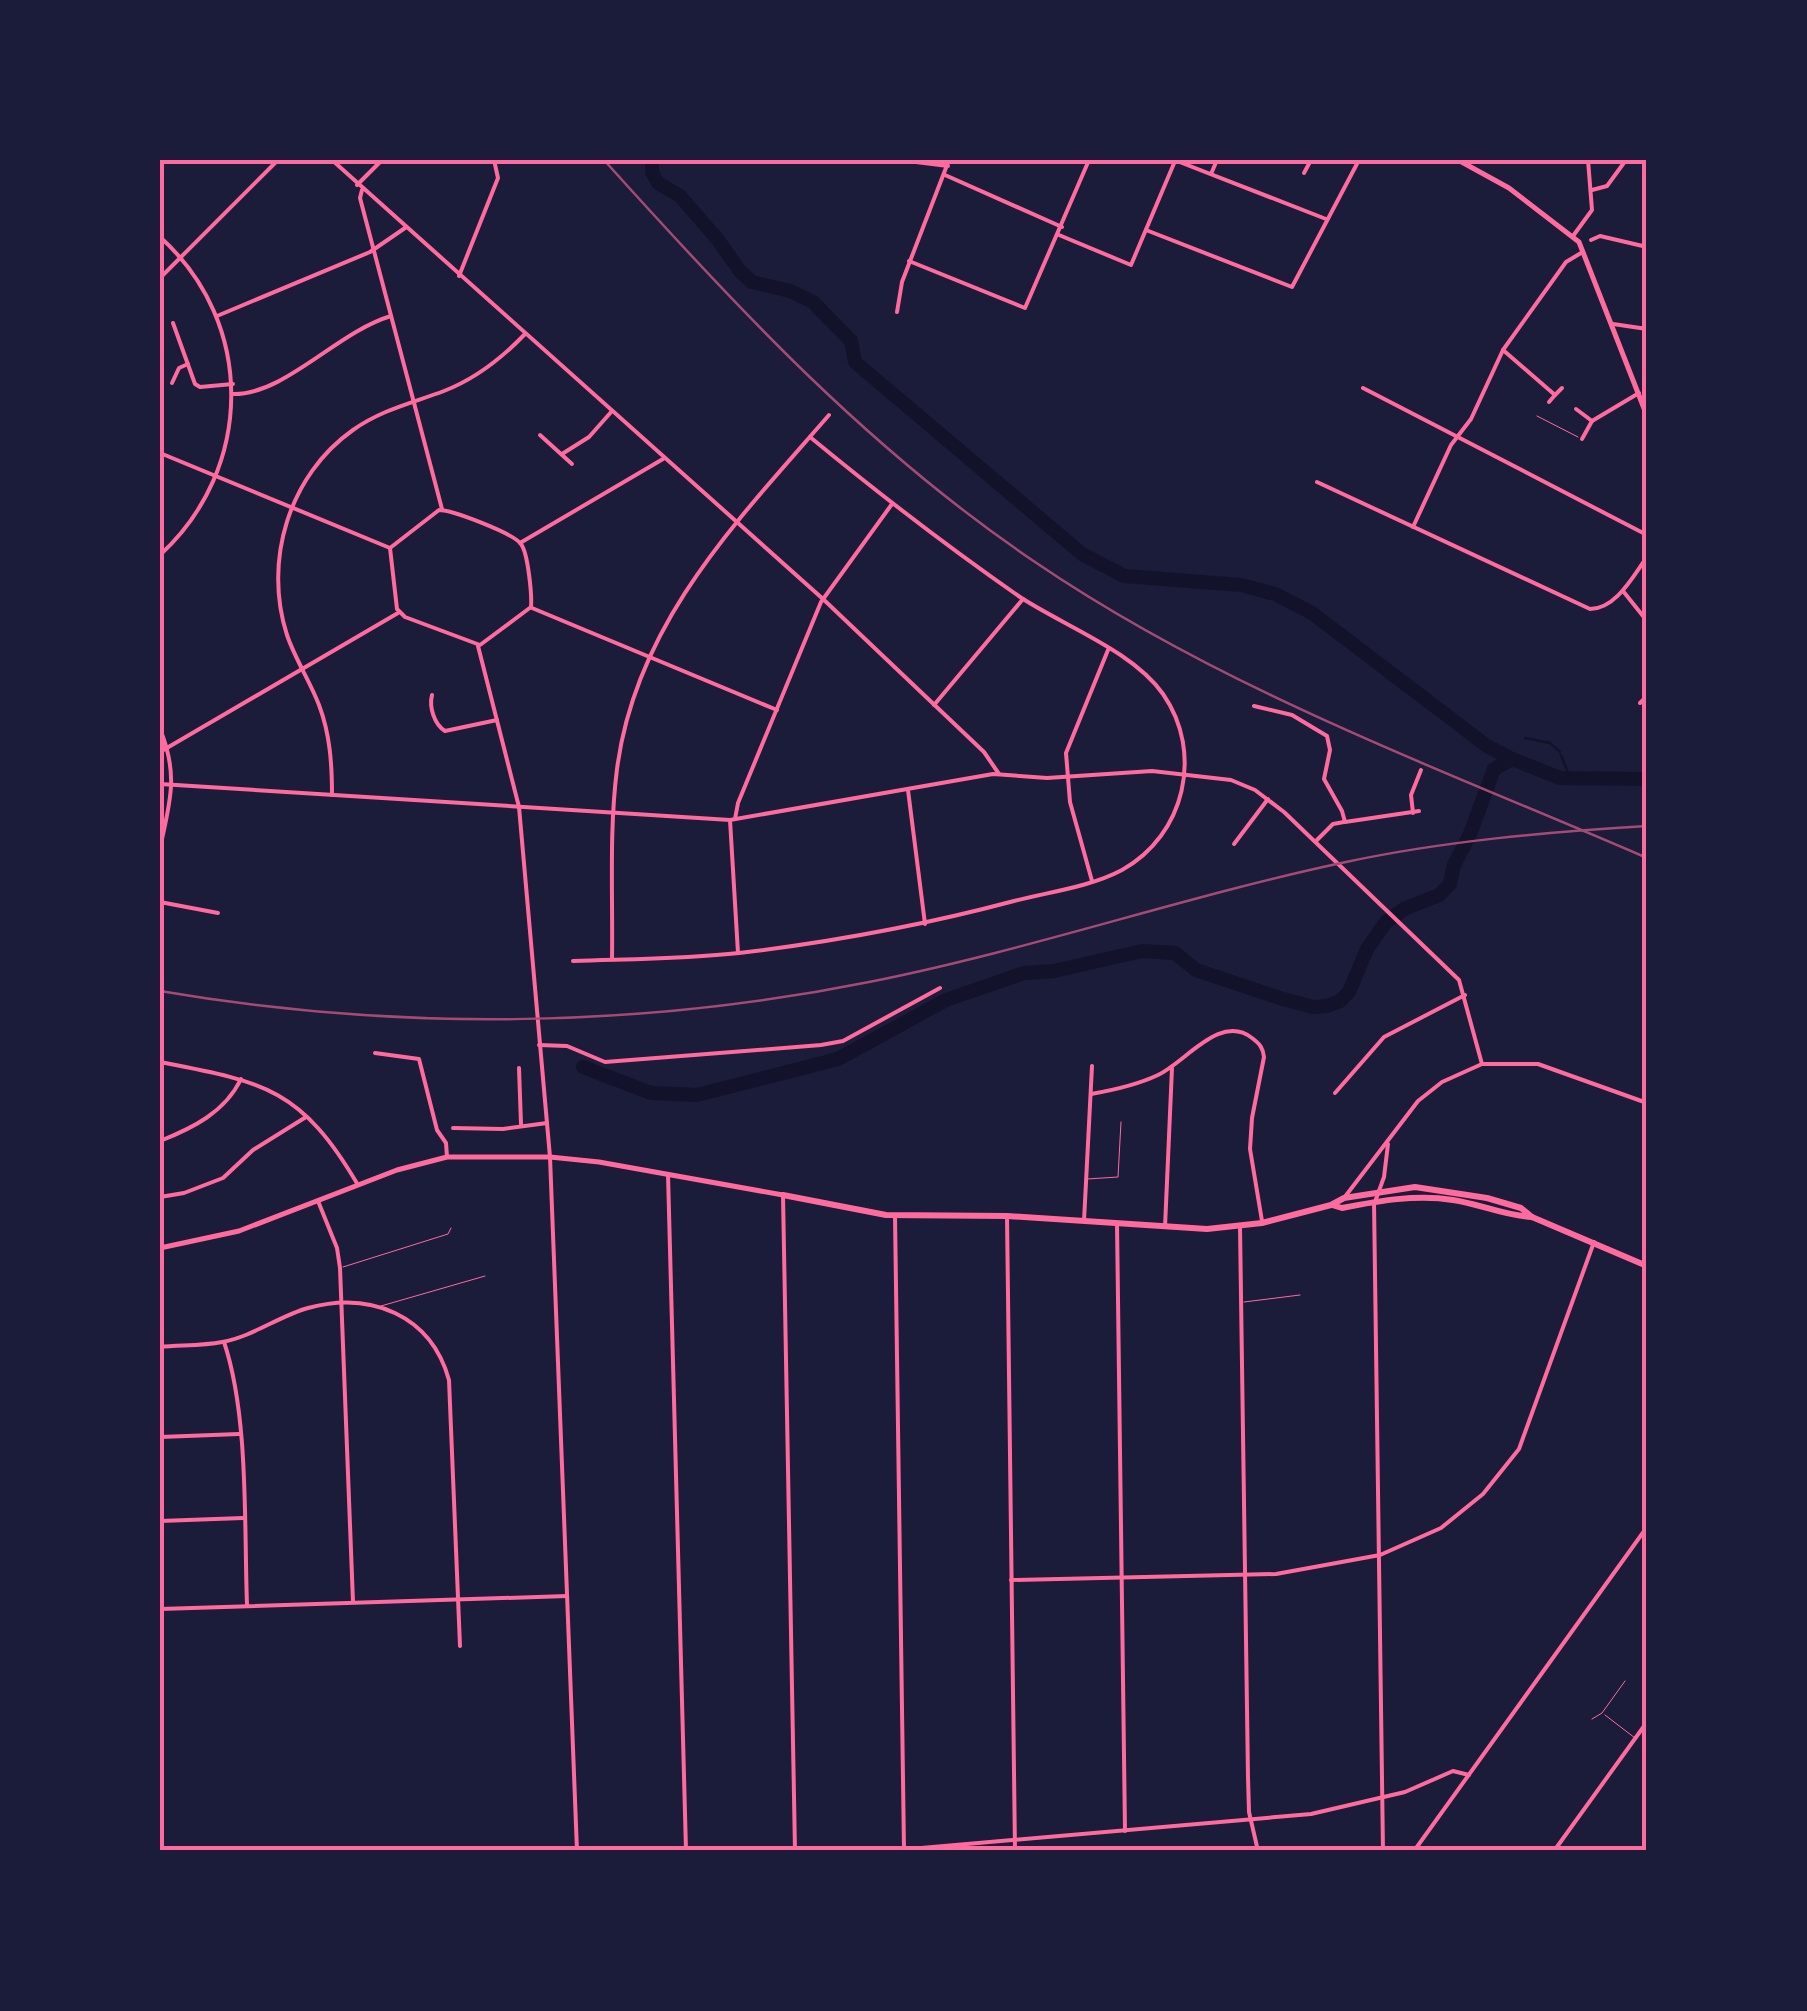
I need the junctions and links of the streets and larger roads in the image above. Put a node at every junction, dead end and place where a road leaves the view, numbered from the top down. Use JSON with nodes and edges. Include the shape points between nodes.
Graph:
{"nodes":[{"id":1,"x":278,"y":160,"type":"edge"},
{"id":2,"x":332,"y":160,"type":"edge"},
{"id":3,"x":382,"y":160,"type":"edge"},
{"id":4,"x":494,"y":160,"type":"edge"},
{"id":5,"x":900,"y":160,"type":"edge"},
{"id":6,"x":1089,"y":160,"type":"edge"},
{"id":7,"x":1174,"y":160,"type":"edge"},
{"id":8,"x":1218,"y":160,"type":"edge"},
{"id":9,"x":1310,"y":160,"type":"edge"},
{"id":10,"x":1359,"y":160,"type":"edge"},
{"id":11,"x":1458,"y":160,"type":"edge"},
{"id":12,"x":1588,"y":160,"type":"edge"},
{"id":13,"x":1626,"y":160,"type":"edge"},
{"id":14,"x":949,"y":163,"type":"edge"},
{"id":15,"x":1304,"y":173,"type":"dead end"},
{"id":16,"x":945,"y":175,"type":"junction"},
{"id":17,"x":1210,"y":175,"type":"junction"},
{"id":18,"x":356,"y":185,"type":"junction"},
{"id":19,"x":362,"y":190,"type":"junction"},
{"id":20,"x":1592,"y":190,"type":"junction"},
{"id":21,"x":1326,"y":219,"type":"junction"},
{"id":22,"x":1062,"y":227,"type":"junction"},
{"id":23,"x":405,"y":228,"type":"junction"},
{"id":24,"x":1146,"y":230,"type":"junction"},
{"id":25,"x":1059,"y":235,"type":"junction"},
{"id":26,"x":160,"y":236,"type":"edge"},
{"id":27,"x":1573,"y":236,"type":"junction"},
{"id":28,"x":1591,"y":240,"type":"dead end"},
{"id":29,"x":1647,"y":246,"type":"edge"},
{"id":30,"x":374,"y":250,"type":"junction"},
{"id":31,"x":1584,"y":252,"type":"junction"},
{"id":32,"x":181,"y":257,"type":"junction"},
{"id":33,"x":910,"y":261,"type":"junction"},
{"id":34,"x":459,"y":276,"type":"junction"},
{"id":35,"x":160,"y":278,"type":"edge"},
{"id":36,"x":897,"y":312,"type":"dead end"},
{"id":37,"x":217,"y":316,"type":"junction"},
{"id":38,"x":391,"y":316,"type":"junction"},
{"id":39,"x":173,"y":323,"type":"dead end"},
{"id":40,"x":1610,"y":325,"type":"junction"},
{"id":41,"x":1647,"y":328,"type":"edge"},
{"id":42,"x":525,"y":334,"type":"junction"},
{"id":43,"x":1503,"y":350,"type":"junction"},
{"id":44,"x":188,"y":364,"type":"junction"},
{"id":45,"x":172,"y":383,"type":"dead end"},
{"id":46,"x":233,"y":384,"type":"junction"},
{"id":47,"x":1363,"y":388,"type":"dead end"},
{"id":48,"x":1562,"y":388,"type":"dead end"},
{"id":49,"x":233,"y":394,"type":"junction"},
{"id":50,"x":1639,"y":394,"type":"junction"},
{"id":51,"x":1555,"y":395,"type":"junction"},
{"id":52,"x":414,"y":402,"type":"junction"},
{"id":53,"x":1548,"y":402,"type":"dead end"},
{"id":54,"x":1576,"y":409,"type":"dead end"},
{"id":55,"x":612,"y":411,"type":"junction"},
{"id":56,"x":829,"y":415,"type":"dead end"},
{"id":57,"x":1647,"y":416,"type":"edge"},
{"id":58,"x":1592,"y":421,"type":"junction"},
{"id":59,"x":540,"y":435,"type":"dead end"},
{"id":60,"x":810,"y":437,"type":"junction"},
{"id":61,"x":1458,"y":437,"type":"junction"},
{"id":62,"x":1582,"y":439,"type":"road end"},
{"id":63,"x":160,"y":453,"type":"edge"},
{"id":64,"x":562,"y":454,"type":"junction"},
{"id":65,"x":664,"y":458,"type":"junction"},
{"id":66,"x":572,"y":464,"type":"dead end"},
{"id":67,"x":217,"y":476,"type":"junction"},
{"id":68,"x":1317,"y":482,"type":"dead end"},
{"id":69,"x":892,"y":504,"type":"junction"},
{"id":70,"x":292,"y":508,"type":"junction"},
{"id":71,"x":442,"y":510,"type":"junction"},
{"id":72,"x":736,"y":522,"type":"junction"},
{"id":73,"x":1413,"y":527,"type":"junction"},
{"id":74,"x":1647,"y":535,"type":"edge"},
{"id":75,"x":520,"y":543,"type":"junction"},
{"id":76,"x":390,"y":548,"type":"junction"},
{"id":77,"x":160,"y":555,"type":"edge"},
{"id":78,"x":1647,"y":557,"type":"edge"},
{"id":79,"x":1623,"y":591,"type":"junction"},
{"id":80,"x":823,"y":599,"type":"junction"},
{"id":81,"x":1023,"y":599,"type":"junction"},
{"id":82,"x":530,"y":607,"type":"junction"},
{"id":83,"x":399,"y":613,"type":"junction"},
{"id":84,"x":1647,"y":621,"type":"edge"},
{"id":85,"x":478,"y":646,"type":"junction"},
{"id":86,"x":1108,"y":650,"type":"junction"},
{"id":87,"x":648,"y":656,"type":"junction"},
{"id":88,"x":302,"y":670,"type":"junction"},
{"id":89,"x":432,"y":695,"type":"dead end"},
{"id":90,"x":1647,"y":696,"type":"edge"},
{"id":91,"x":934,"y":704,"type":"junction"},
{"id":92,"x":1640,"y":704,"type":"dead end"},
{"id":93,"x":1254,"y":706,"type":"dead end"},
{"id":94,"x":777,"y":710,"type":"junction"},
{"id":95,"x":497,"y":720,"type":"junction"},
{"id":96,"x":160,"y":729,"type":"edge"},
{"id":97,"x":167,"y":748,"type":"junction"},
{"id":98,"x":160,"y":752,"type":"edge"},
{"id":99,"x":1421,"y":770,"type":"dead end"},
{"id":100,"x":1186,"y":773,"type":"junction"},
{"id":101,"x":999,"y":774,"type":"junction"},
{"id":102,"x":1068,"y":776,"type":"junction"},
{"id":103,"x":160,"y":784,"type":"edge"},
{"id":104,"x":174,"y":786,"type":"junction"},
{"id":105,"x":908,"y":790,"type":"junction"},
{"id":106,"x":332,"y":795,"type":"junction"},
{"id":107,"x":1268,"y":799,"type":"junction"},
{"id":108,"x":519,"y":807,"type":"junction"},
{"id":109,"x":615,"y":814,"type":"junction"},
{"id":110,"x":733,"y":819,"type":"junction"},
{"id":111,"x":1344,"y":822,"type":"junction"},
{"id":112,"x":1316,"y":841,"type":"junction"},
{"id":113,"x":1234,"y":844,"type":"dead end"},
{"id":114,"x":160,"y":848,"type":"edge"},
{"id":115,"x":1092,"y":881,"type":"junction"},
{"id":116,"x":160,"y":902,"type":"edge"},
{"id":117,"x":218,"y":913,"type":"dead end"},
{"id":118,"x":925,"y":924,"type":"junction"},
{"id":119,"x":738,"y":953,"type":"junction"},
{"id":120,"x":612,"y":959,"type":"junction"},
{"id":121,"x":573,"y":961,"type":"dead end"},
{"id":122,"x":940,"y":988,"type":"dead end"},
{"id":123,"x":1464,"y":995,"type":"junction"},
{"id":124,"x":539,"y":1045,"type":"junction"},
{"id":125,"x":375,"y":1054,"type":"dead end"},
{"id":126,"x":160,"y":1062,"type":"edge"},
{"id":127,"x":1482,"y":1064,"type":"junction"},
{"id":128,"x":1092,"y":1066,"type":"dead end"},
{"id":129,"x":518,"y":1068,"type":"dead end"},
{"id":130,"x":1172,"y":1068,"type":"junction"},
{"id":131,"x":242,"y":1079,"type":"junction"},
{"id":132,"x":1335,"y":1092,"type":"dead end"},
{"id":133,"x":1091,"y":1094,"type":"junction"},
{"id":134,"x":1647,"y":1102,"type":"edge"},
{"id":135,"x":308,"y":1116,"type":"junction"},
{"id":136,"x":547,"y":1123,"type":"junction"},
{"id":137,"x":521,"y":1124,"type":"junction"},
{"id":138,"x":453,"y":1128,"type":"dead end"},
{"id":139,"x":160,"y":1140,"type":"edge"},
{"id":140,"x":1388,"y":1144,"type":"junction"},
{"id":141,"x":447,"y":1157,"type":"junction"},
{"id":142,"x":550,"y":1157,"type":"junction"},
{"id":143,"x":1372,"y":1162,"type":"junction"},
{"id":144,"x":1384,"y":1166,"type":"junction"},
{"id":145,"x":668,"y":1174,"type":"junction"},
{"id":146,"x":1384,"y":1177,"type":"junction"},
{"id":147,"x":358,"y":1185,"type":"junction"},
{"id":148,"x":1390,"y":1189,"type":"junction"},
{"id":149,"x":1376,"y":1191,"type":"junction"},
{"id":150,"x":783,"y":1195,"type":"junction"},
{"id":151,"x":160,"y":1198,"type":"edge"},
{"id":152,"x":1344,"y":1198,"type":"junction"},
{"id":153,"x":318,"y":1201,"type":"junction"},
{"id":154,"x":1374,"y":1202,"type":"junction"},
{"id":155,"x":1331,"y":1205,"type":"junction"},
{"id":156,"x":895,"y":1216,"type":"junction"},
{"id":157,"x":1008,"y":1216,"type":"junction"},
{"id":158,"x":1532,"y":1217,"type":"junction"},
{"id":159,"x":1084,"y":1221,"type":"junction"},
{"id":160,"x":1116,"y":1223,"type":"junction"},
{"id":161,"x":1262,"y":1223,"type":"junction"},
{"id":162,"x":1165,"y":1227,"type":"junction"},
{"id":163,"x":1240,"y":1227,"type":"junction"},
{"id":164,"x":1594,"y":1242,"type":"junction"},
{"id":165,"x":160,"y":1248,"type":"edge"},
{"id":166,"x":1647,"y":1266,"type":"edge"},
{"id":167,"x":342,"y":1304,"type":"junction"},
{"id":168,"x":224,"y":1342,"type":"junction"},
{"id":169,"x":160,"y":1347,"type":"edge"},
{"id":170,"x":239,"y":1434,"type":"junction"},
{"id":171,"x":160,"y":1437,"type":"edge"},
{"id":172,"x":243,"y":1518,"type":"junction"},
{"id":173,"x":160,"y":1521,"type":"edge"},
{"id":174,"x":1647,"y":1527,"type":"edge"},
{"id":175,"x":1380,"y":1555,"type":"junction"},
{"id":176,"x":1246,"y":1576,"type":"junction"},
{"id":177,"x":1122,"y":1578,"type":"junction"},
{"id":178,"x":1011,"y":1580,"type":"junction"},
{"id":179,"x":567,"y":1596,"type":"junction"},
{"id":180,"x":458,"y":1600,"type":"junction"},
{"id":181,"x":353,"y":1604,"type":"junction"},
{"id":182,"x":247,"y":1605,"type":"junction"},
{"id":183,"x":160,"y":1609,"type":"edge"},
{"id":184,"x":460,"y":1646,"type":"dead end"},
{"id":185,"x":1647,"y":1722,"type":"edge"},
{"id":186,"x":1469,"y":1775,"type":"junction"},
{"id":187,"x":1383,"y":1799,"type":"junction"},
{"id":188,"x":1251,"y":1821,"type":"junction"},
{"id":189,"x":1126,"y":1831,"type":"junction"},
{"id":190,"x":1015,"y":1840,"type":"junction"},
{"id":191,"x":904,"y":1849,"type":"edge"},
{"id":192,"x":577,"y":1851,"type":"edge"},
{"id":193,"x":686,"y":1851,"type":"edge"},
{"id":194,"x":795,"y":1851,"type":"edge"},
{"id":195,"x":887,"y":1851,"type":"edge"},
{"id":196,"x":1016,"y":1851,"type":"edge"},
{"id":197,"x":1258,"y":1851,"type":"edge"},
{"id":198,"x":1383,"y":1851,"type":"edge"},
{"id":199,"x":1414,"y":1851,"type":"edge"},
{"id":200,"x":1554,"y":1851,"type":"edge"}],
"edges":[{"from":1,"to":32,"type":"street"},
{"from":2,"to":18,"type":"street"},
{"from":3,"to":18,"type":"street"},
{"from":4,"to":34,"type":"street","via":[[498,178]]},
{"from":5,"to":14,"type":"street"},
{"from":6,"to":22,"type":"street"},
{"from":7,"to":17,"type":"street"},
{"from":7,"to":24,"type":"street"},
{"from":8,"to":17,"type":"street"},
{"from":9,"to":15,"type":"street"},
{"from":10,"to":21,"type":"street"},
{"from":11,"to":27,"type":"main road"},
{"from":12,"to":20,"type":"street"},
{"from":13,"to":20,"type":"street","via":[[1608,186]]},
{"from":14,"to":16,"type":"street"},
{"from":16,"to":22,"type":"street"},
{"from":16,"to":33,"type":"street"},
{"from":17,"to":21,"type":"street"},
{"from":18,"to":19,"type":"street"},
{"from":19,"to":23,"type":"street"},
{"from":19,"to":30,"type":"street"},
{"from":20,"to":27,"type":"street","via":[[1590,215]]},
{"from":21,"to":24,"type":"street","via":[[1292,287]]},
{"from":22,"to":25,"type":"street"},
{"from":23,"to":30,"type":"street"},
{"from":23,"to":34,"type":"street"},
{"from":24,"to":25,"type":"street","via":[[1131,266]]},
{"from":25,"to":33,"type":"street","via":[[1023,308]]},
{"from":26,"to":32,"type":"street"},
{"from":27,"to":31,"type":"main road"},
{"from":28,"to":29,"type":"street"},
{"from":30,"to":37,"type":"street"},
{"from":30,"to":38,"type":"street"},
{"from":31,"to":40,"type":"main road"},
{"from":31,"to":43,"type":"street","via":[[1566,262]]},
{"from":32,"to":35,"type":"street"},
{"from":32,"to":37,"type":"street"},
{"from":33,"to":36,"type":"street"},
{"from":34,"to":42,"type":"street"},
{"from":37,"to":46,"type":"street"},
{"from":38,"to":49,"type":"street","via":[[357,329],[264,390]]},
{"from":38,"to":52,"type":"street"},
{"from":39,"to":44,"type":"street"},
{"from":40,"to":41,"type":"street"},
{"from":40,"to":50,"type":"main road"},
{"from":42,"to":52,"type":"street","via":[[475,376]]},
{"from":42,"to":55,"type":"street"},
{"from":43,"to":51,"type":"street"},
{"from":43,"to":61,"type":"street"},
{"from":44,"to":45,"type":"street"},
{"from":44,"to":46,"type":"street","via":[[197,386]]},
{"from":46,"to":49,"type":"street"},
{"from":47,"to":61,"type":"street"},
{"from":48,"to":51,"type":"street"},
{"from":49,"to":67,"type":"street"},
{"from":50,"to":57,"type":"main road"},
{"from":50,"to":58,"type":"street"},
{"from":51,"to":53,"type":"street"},
{"from":52,"to":70,"type":"street","via":[[345,436],[314,469]]},
{"from":52,"to":71,"type":"street"},
{"from":54,"to":58,"type":"street"},
{"from":55,"to":64,"type":"street"},
{"from":55,"to":65,"type":"street"},
{"from":56,"to":60,"type":"street"},
{"from":58,"to":62,"type":"street"},
{"from":59,"to":64,"type":"street"},
{"from":60,"to":69,"type":"street"},
{"from":60,"to":72,"type":"street"},
{"from":61,"to":73,"type":"street"},
{"from":61,"to":74,"type":"street"},
{"from":63,"to":67,"type":"street"},
{"from":64,"to":66,"type":"street"},
{"from":65,"to":72,"type":"street"},
{"from":65,"to":75,"type":"street"},
{"from":67,"to":70,"type":"street"},
{"from":67,"to":77,"type":"street","via":[[190,524]]},
{"from":68,"to":73,"type":"street"},
{"from":69,"to":80,"type":"street"},
{"from":69,"to":81,"type":"street"},
{"from":70,"to":76,"type":"street"},
{"from":70,"to":88,"type":"street","via":[[278,583],[287,635]]},
{"from":71,"to":75,"type":"street"},
{"from":71,"to":76,"type":"street"},
{"from":72,"to":80,"type":"street"},
{"from":72,"to":87,"type":"street","via":[[680,595]]},
{"from":73,"to":79,"type":"street","via":[[1590,609]]},
{"from":75,"to":82,"type":"street"},
{"from":76,"to":83,"type":"street"},
{"from":78,"to":79,"type":"street"},
{"from":79,"to":84,"type":"street"},
{"from":80,"to":91,"type":"street"},
{"from":80,"to":94,"type":"street"},
{"from":81,"to":86,"type":"street"},
{"from":81,"to":91,"type":"street"},
{"from":82,"to":85,"type":"street"},
{"from":82,"to":87,"type":"street"},
{"from":83,"to":85,"type":"street"},
{"from":83,"to":88,"type":"street"},
{"from":85,"to":95,"type":"street"},
{"from":86,"to":100,"type":"street","via":[[1161,691],[1182,738]]},
{"from":86,"to":102,"type":"street","via":[[1067,747]]},
{"from":87,"to":94,"type":"street"},
{"from":87,"to":109,"type":"street","via":[[622,737]]},
{"from":88,"to":97,"type":"street"},
{"from":88,"to":106,"type":"street","via":[[326,729]]},
{"from":89,"to":95,"type":"street","via":[[431,708],[445,732]]},
{"from":90,"to":92,"type":"street"},
{"from":91,"to":101,"type":"street"},
{"from":93,"to":111,"type":"street","via":[[1292,715],[1327,736],[1324,779]]},
{"from":94,"to":110,"type":"street"},
{"from":95,"to":108,"type":"street"},
{"from":96,"to":97,"type":"street"},
{"from":97,"to":98,"type":"street"},
{"from":97,"to":104,"type":"street"},
{"from":99,"to":111,"type":"street","via":[[1411,795],[1416,812]]},
{"from":100,"to":102,"type":"street"},
{"from":100,"to":107,"type":"street","via":[[1240,783]]},
{"from":100,"to":115,"type":"street","via":[[1177,807],[1156,843],[1124,868]]},
{"from":101,"to":102,"type":"street"},
{"from":101,"to":105,"type":"street"},
{"from":102,"to":115,"type":"street"},
{"from":103,"to":104,"type":"street"},
{"from":104,"to":106,"type":"street"},
{"from":104,"to":114,"type":"street"},
{"from":105,"to":110,"type":"street"},
{"from":105,"to":118,"type":"street"},
{"from":106,"to":108,"type":"street"},
{"from":107,"to":112,"type":"street"},
{"from":107,"to":113,"type":"street"},
{"from":108,"to":109,"type":"street"},
{"from":108,"to":124,"type":"street"},
{"from":109,"to":110,"type":"street"},
{"from":109,"to":120,"type":"street"},
{"from":110,"to":119,"type":"street"},
{"from":111,"to":112,"type":"street"},
{"from":112,"to":123,"type":"street","via":[[1459,980]]},
{"from":115,"to":118,"type":"street"},
{"from":116,"to":117,"type":"street"},
{"from":118,"to":119,"type":"street"},
{"from":119,"to":120,"type":"street"},
{"from":120,"to":121,"type":"street"},
{"from":122,"to":124,"type":"street","via":[[843,1041],[821,1045],[605,1062],[566,1046]]},
{"from":123,"to":127,"type":"street"},
{"from":123,"to":132,"type":"street","via":[[1384,1037]]},
{"from":124,"to":136,"type":"street"},
{"from":125,"to":141,"type":"street","via":[[420,1059]]},
{"from":126,"to":131,"type":"street"},
{"from":127,"to":134,"type":"street","via":[[1538,1064]]},
{"from":127,"to":140,"type":"street","via":[[1418,1100]]},
{"from":128,"to":133,"type":"street"},
{"from":129,"to":137,"type":"street"},
{"from":130,"to":133,"type":"street"},
{"from":130,"to":161,"type":"street","via":[[1229,1030],[1248,1034],[1263,1049],[1250,1149]]},
{"from":130,"to":162,"type":"street"},
{"from":131,"to":135,"type":"street"},
{"from":131,"to":139,"type":"street","via":[[211,1115]]},
{"from":133,"to":159,"type":"street"},
{"from":135,"to":147,"type":"street"},
{"from":135,"to":151,"type":"street","via":[[223,1178]]},
{"from":136,"to":137,"type":"street"},
{"from":136,"to":142,"type":"street"},
{"from":137,"to":138,"type":"street"},
{"from":140,"to":143,"type":"street"},
{"from":140,"to":144,"type":"street"},
{"from":141,"to":142,"type":"main road"},
{"from":141,"to":147,"type":"main road"},
{"from":142,"to":145,"type":"main road"},
{"from":142,"to":179,"type":"street"},
{"from":143,"to":144,"type":"street"},
{"from":143,"to":152,"type":"street"},
{"from":144,"to":146,"type":"street"},
{"from":145,"to":150,"type":"main road"},
{"from":145,"to":193,"type":"street"},
{"from":146,"to":148,"type":"street"},
{"from":146,"to":149,"type":"street"},
{"from":147,"to":153,"type":"main road"},
{"from":148,"to":149,"type":"highway"},
{"from":148,"to":158,"type":"highway","via":[[1464,1192]]},
{"from":149,"to":152,"type":"highway"},
{"from":149,"to":154,"type":"street"},
{"from":150,"to":156,"type":"highway"},
{"from":150,"to":194,"type":"street"},
{"from":152,"to":155,"type":"highway"},
{"from":153,"to":165,"type":"main road","via":[[239,1232]]},
{"from":153,"to":167,"type":"street","via":[[334,1239]]},
{"from":154,"to":155,"type":"highway"},
{"from":154,"to":158,"type":"highway","via":[[1432,1197]]},
{"from":154,"to":175,"type":"street"},
{"from":155,"to":161,"type":"highway"},
{"from":156,"to":157,"type":"highway"},
{"from":156,"to":191,"type":"street"},
{"from":157,"to":159,"type":"highway"},
{"from":157,"to":178,"type":"street"},
{"from":158,"to":164,"type":"highway"},
{"from":159,"to":160,"type":"highway"},
{"from":160,"to":162,"type":"highway"},
{"from":160,"to":177,"type":"street"},
{"from":161,"to":163,"type":"highway"},
{"from":162,"to":163,"type":"highway"},
{"from":163,"to":176,"type":"street"},
{"from":164,"to":166,"type":"highway"},
{"from":164,"to":175,"type":"street","via":[[1513,1460],[1456,1518]]},
{"from":167,"to":168,"type":"street","via":[[307,1308]]},
{"from":167,"to":180,"type":"street","via":[[400,1314],[441,1357],[449,1380]]},
{"from":167,"to":181,"type":"street"},
{"from":168,"to":169,"type":"street"},
{"from":168,"to":170,"type":"street"},
{"from":170,"to":171,"type":"street"},
{"from":170,"to":172,"type":"street"},
{"from":172,"to":173,"type":"street"},
{"from":172,"to":182,"type":"street"},
{"from":174,"to":186,"type":"street"},
{"from":175,"to":176,"type":"street"},
{"from":175,"to":187,"type":"street"},
{"from":176,"to":177,"type":"street"},
{"from":176,"to":188,"type":"street"},
{"from":177,"to":178,"type":"street"},
{"from":177,"to":189,"type":"street"},
{"from":178,"to":190,"type":"street"},
{"from":179,"to":180,"type":"street"},
{"from":179,"to":192,"type":"street"},
{"from":180,"to":181,"type":"street"},
{"from":180,"to":184,"type":"street"},
{"from":181,"to":182,"type":"street"},
{"from":182,"to":183,"type":"street"},
{"from":185,"to":200,"type":"street"},
{"from":186,"to":187,"type":"street","via":[[1452,1771]]},
{"from":186,"to":199,"type":"street"},
{"from":187,"to":188,"type":"street"},
{"from":187,"to":198,"type":"street"},
{"from":188,"to":189,"type":"street"},
{"from":188,"to":197,"type":"street"},
{"from":189,"to":190,"type":"street"},
{"from":190,"to":191,"type":"street"},
{"from":190,"to":196,"type":"street"},
{"from":191,"to":195,"type":"street"}]}
